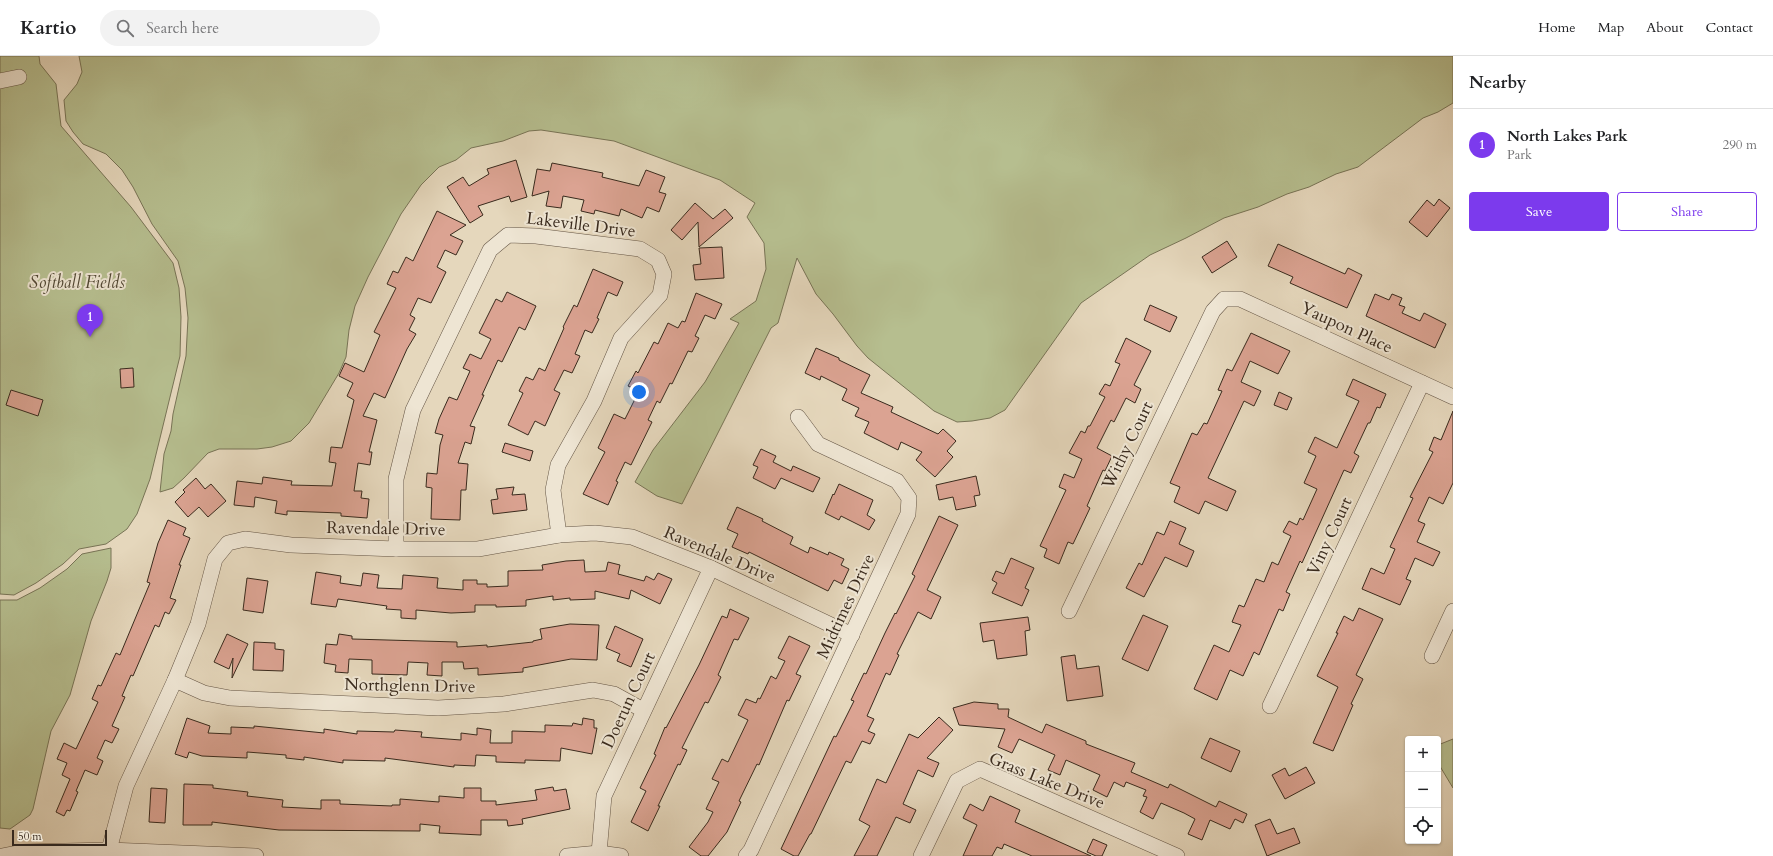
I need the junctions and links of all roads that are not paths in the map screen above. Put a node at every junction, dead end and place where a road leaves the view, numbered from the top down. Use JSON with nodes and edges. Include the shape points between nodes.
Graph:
{"nodes":[{"id":1,"x":19,"y":77,"type":"dead end"},
{"id":2,"x":0,"y":82,"type":"edge"},
{"id":3,"x":1224,"y":299,"type":"joint"},
{"id":4,"x":1422,"y":383,"type":"junction"},
{"id":5,"x":1453,"y":397,"type":"edge"},
{"id":6,"x":798,"y":417,"type":"dead end"},
{"id":7,"x":559,"y":535,"type":"junction"},
{"id":8,"x":396,"y":549,"type":"junction"},
{"id":9,"x":711,"y":568,"type":"junction"},
{"id":10,"x":1069,"y":611,"type":"dead end"},
{"id":11,"x":1453,"y":611,"type":"edge"},
{"id":12,"x":852,"y":635,"type":"junction"},
{"id":13,"x":1432,"y":656,"type":"dead end"},
{"id":14,"x":174,"y":680,"type":"junction"},
{"id":15,"x":1270,"y":706,"type":"dead end"},
{"id":16,"x":644,"y":710,"type":"junction"},
{"id":17,"x":109,"y":850,"type":"junction"},
{"id":18,"x":599,"y":853,"type":"junction"},
{"id":19,"x":2,"y":856,"type":"edge"},
{"id":20,"x":256,"y":856,"type":"edge"},
{"id":21,"x":567,"y":856,"type":"edge"},
{"id":22,"x":621,"y":856,"type":"edge"},
{"id":23,"x":746,"y":856,"type":"edge"},
{"id":24,"x":921,"y":856,"type":"edge"},
{"id":25,"x":1178,"y":856,"type":"edge"}],
"edges":[{"from":1,"to":2,"type":"street"},
{"from":3,"to":4,"type":"street","name":"Yaupon Place","via":[[1240,299]]},
{"from":3,"to":10,"type":"street","name":"Withy Court","via":[[1213,311]]},
{"from":4,"to":5,"type":"street","name":"Yaupon Place"},
{"from":4,"to":15,"type":"street","name":"Viny Court"},
{"from":6,"to":12,"type":"street","name":"Midtimes Drive","via":[[818,444],[897,481],[909,498],[908,514]]},
{"from":7,"to":8,"type":"street","name":"Ravendale Drive","via":[[478,549]]},
{"from":7,"to":8,"type":"street","name":"Lakeville Drive","via":[[553,490],[558,465],[594,401],[622,338],[660,295],[664,274],[658,260],[640,249],[508,235],[490,250],[413,410],[396,479]]},
{"from":7,"to":9,"type":"street","name":"Ravendale Drive","via":[[594,533],[632,538]]},
{"from":8,"to":14,"type":"street","name":"Ravendale Drive","via":[[291,545],[245,539],[228,543],[214,558],[198,624]]},
{"from":9,"to":12,"type":"street","name":"Ravendale Drive"},
{"from":9,"to":16,"type":"street","name":"Doerun Court"},
{"from":11,"to":13,"type":"street"},
{"from":12,"to":23,"type":"street","name":"Midtimes Drive"},
{"from":14,"to":16,"type":"street","name":"Northglenn Drive","via":[[204,693],[230,698],[438,708],[504,704],[593,690],[614,694]]},
{"from":14,"to":17,"type":"street","name":"Ravendale Drive","via":[[126,786]]},
{"from":16,"to":18,"type":"street","name":"Doerun Court","via":[[604,796]]},
{"from":17,"to":19,"type":"street","via":[[22,852]]},
{"from":17,"to":20,"type":"street"},
{"from":18,"to":21,"type":"street"},
{"from":18,"to":22,"type":"street"},
{"from":24,"to":25,"type":"street","name":"Grass Lake Drive","via":[[957,781],[980,769]]}]}
